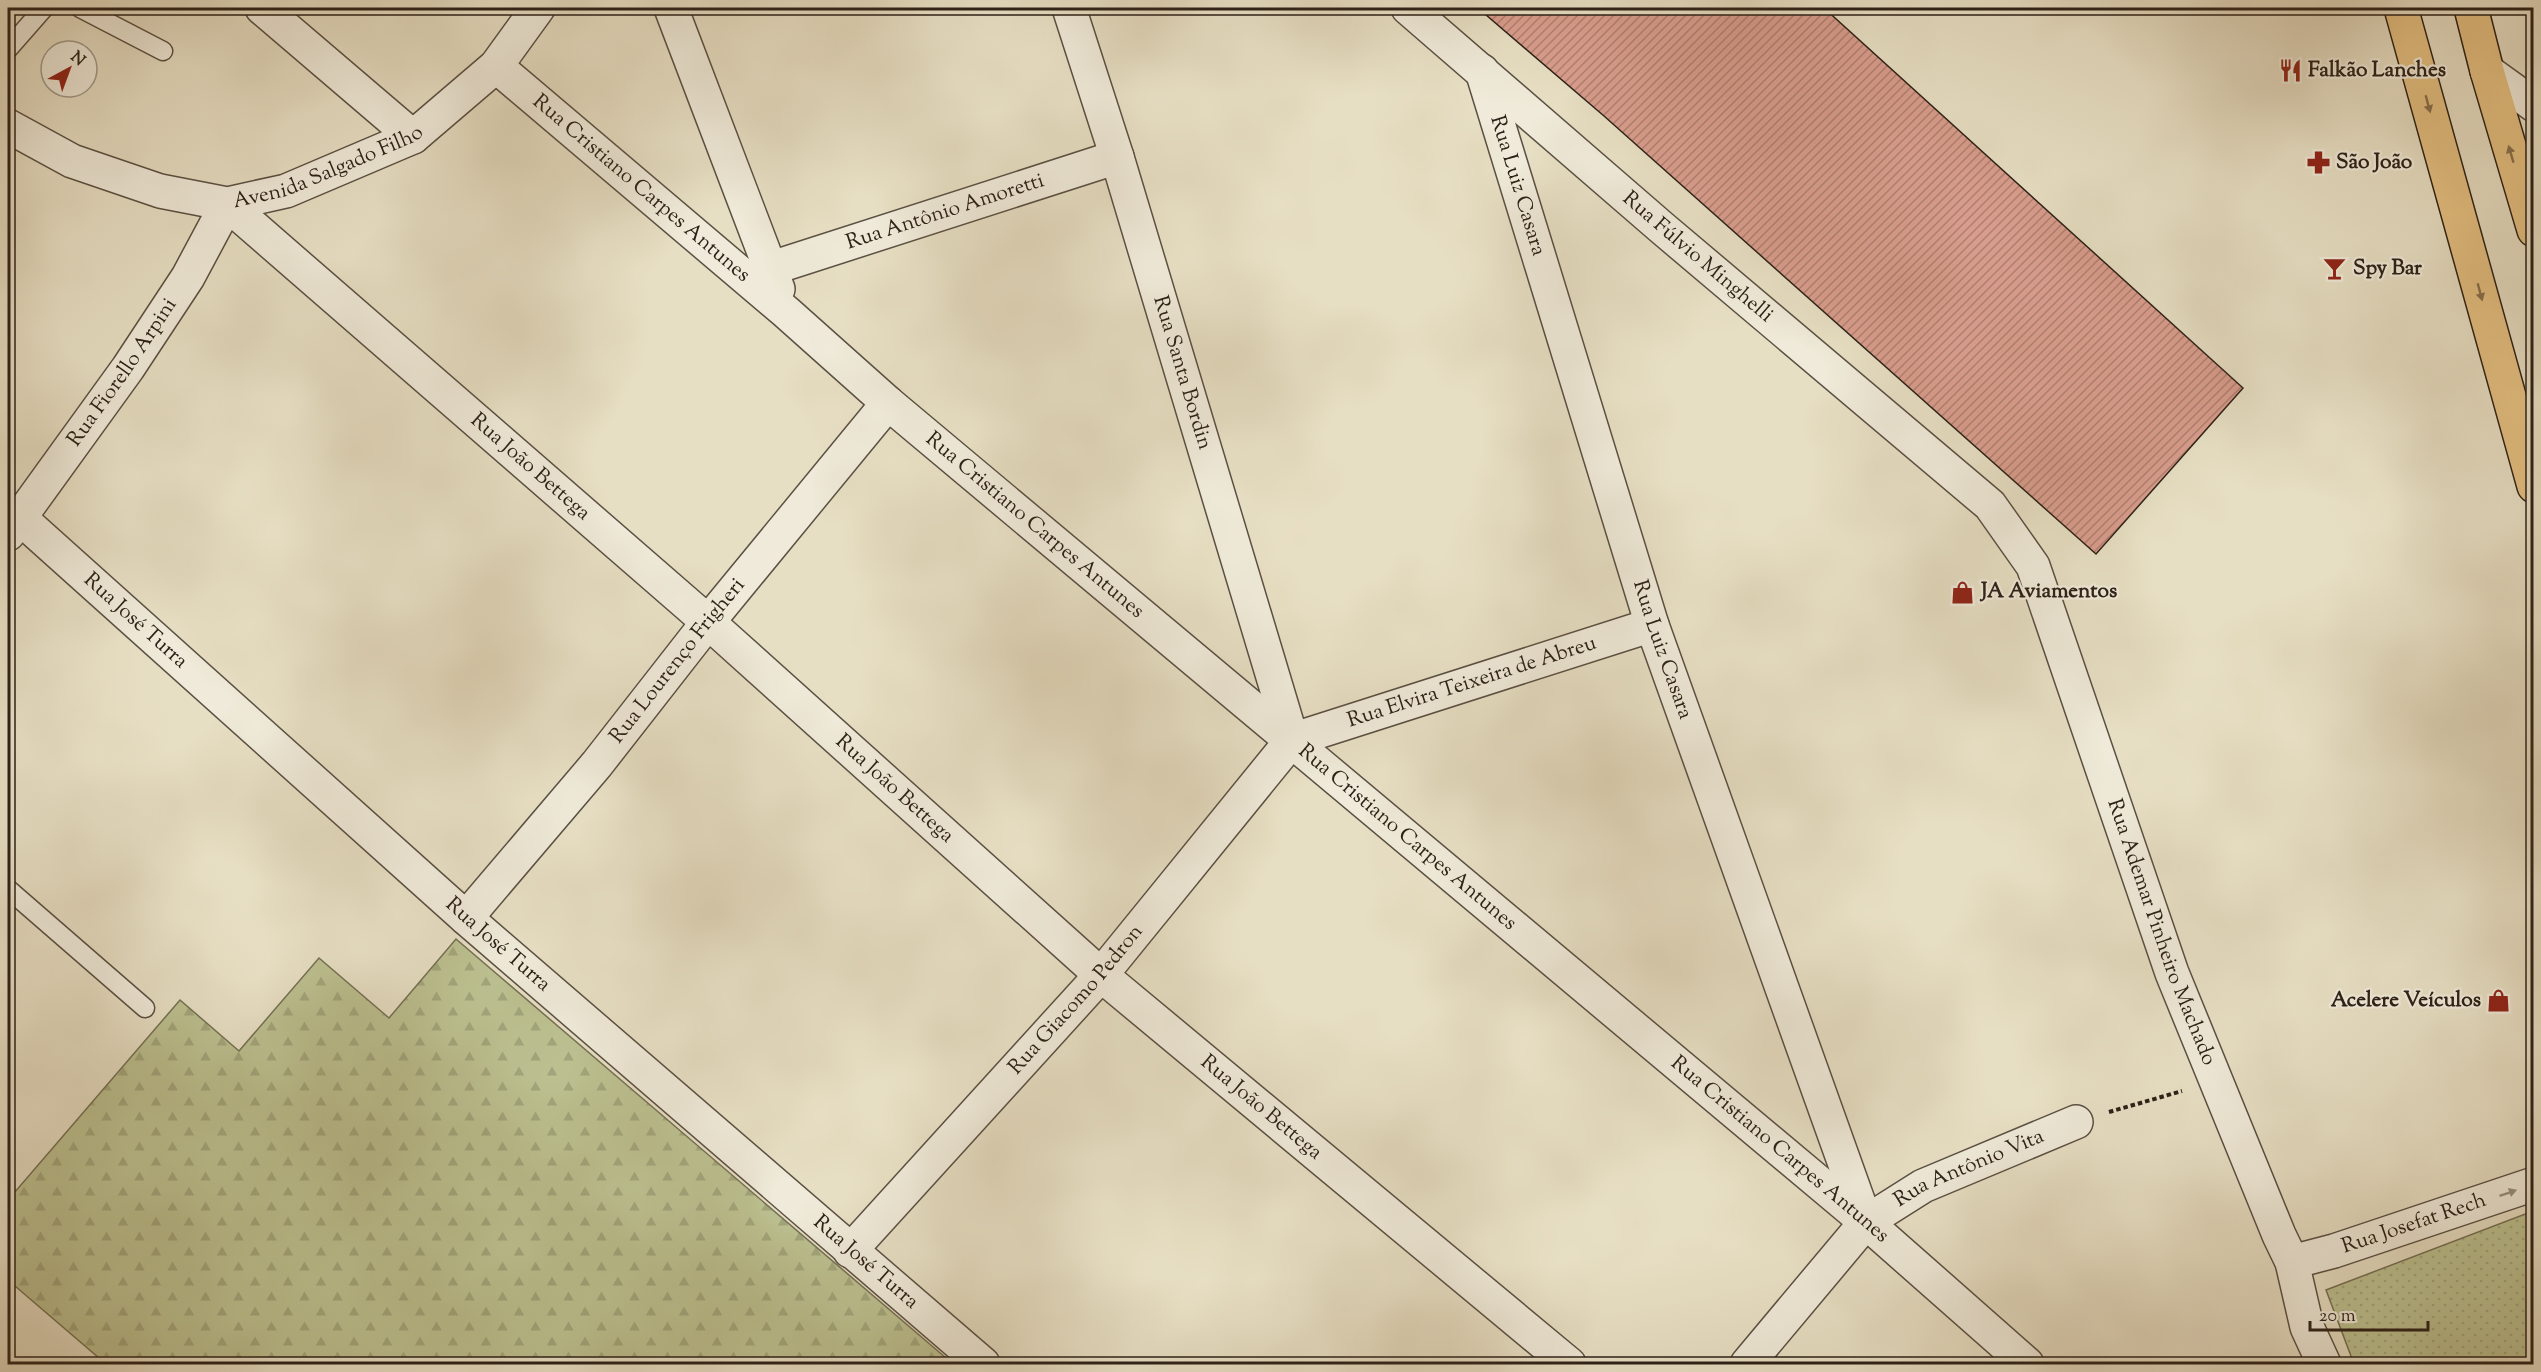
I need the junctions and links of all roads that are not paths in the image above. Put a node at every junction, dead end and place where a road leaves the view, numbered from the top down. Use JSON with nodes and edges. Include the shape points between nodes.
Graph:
{"nodes":[{"id":1,"x":44,"y":8,"type":"edge"},
{"id":2,"x":80,"y":8,"type":"edge"},
{"id":3,"x":262,"y":8,"type":"edge"},
{"id":4,"x":538,"y":8,"type":"edge"},
{"id":5,"x":671,"y":8,"type":"edge"},
{"id":6,"x":1069,"y":8,"type":"edge"},
{"id":7,"x":1408,"y":8,"type":"edge"},
{"id":8,"x":2401,"y":8,"type":"edge"},
{"id":9,"x":2472,"y":8,"type":"edge"},
{"id":10,"x":8,"y":49,"type":"edge"},
{"id":11,"x":163,"y":51,"type":"dead end"},
{"id":12,"x":496,"y":66,"type":"junction"},
{"id":13,"x":1482,"y":71,"type":"junction"},
{"id":14,"x":2487,"y":71,"type":"junction"},
{"id":15,"x":2534,"y":105,"type":"edge"},
{"id":16,"x":8,"y":126,"type":"edge"},
{"id":17,"x":413,"y":136,"type":"junction"},
{"id":18,"x":1117,"y":157,"type":"junction"},
{"id":19,"x":227,"y":204,"type":"junction"},
{"id":20,"x":2534,"y":230,"type":"edge"},
{"id":21,"x":772,"y":268,"type":"junction"},
{"id":22,"x":786,"y":312,"type":"junction"},
{"id":23,"x":888,"y":403,"type":"junction"},
{"id":24,"x":2534,"y":486,"type":"edge"},
{"id":25,"x":1990,"y":505,"type":"joint"},
{"id":26,"x":13,"y":525,"type":"edge"},
{"id":27,"x":708,"y":622,"type":"junction"},
{"id":28,"x":1652,"y":625,"type":"junction"},
{"id":29,"x":1292,"y":740,"type":"junction"},
{"id":30,"x":8,"y":889,"type":"edge"},
{"id":31,"x":466,"y":918,"type":"junction"},
{"id":32,"x":1101,"y":975,"type":"junction"},
{"id":33,"x":145,"y":1008,"type":"dead end"},
{"id":34,"x":2076,"y":1122,"type":"road end"},
{"id":35,"x":2534,"y":1184,"type":"edge"},
{"id":36,"x":1866,"y":1222,"type":"junction"},
{"id":37,"x":850,"y":1251,"type":"junction"},
{"id":38,"x":2292,"y":1262,"type":"junction"},
{"id":39,"x":983,"y":1365,"type":"edge"},
{"id":40,"x":1569,"y":1365,"type":"edge"},
{"id":41,"x":1747,"y":1365,"type":"edge"},
{"id":42,"x":2027,"y":1365,"type":"edge"},
{"id":43,"x":2324,"y":1365,"type":"edge"}],
"edges":[{"from":1,"to":10,"type":"lane"},
{"from":2,"to":11,"type":"lane"},
{"from":3,"to":17,"type":"street"},
{"from":4,"to":12,"type":"street","name":"Avenida Salgado Filho"},
{"from":5,"to":21,"type":"street","name":"Rua Cristiano Carpes Antunes"},
{"from":6,"to":18,"type":"street","name":"Rua Santa Bordin"},
{"from":7,"to":13,"type":"street","name":"Rua Fúlvio Minghelli"},
{"from":8,"to":24,"type":"highway","one_way":true},
{"from":9,"to":14,"type":"highway"},
{"from":12,"to":17,"type":"street","name":"Avenida Salgado Filho"},
{"from":12,"to":22,"type":"street","name":"Rua Cristiano Carpes Antunes"},
{"from":13,"to":25,"type":"street","name":"Rua Fúlvio Minghelli"},
{"from":13,"to":28,"type":"street","name":"Rua Luiz Casara"},
{"from":14,"to":15,"type":"street"},
{"from":20,"to":14,"type":"highway","one_way":true},
{"from":16,"to":19,"type":"street","name":"Avenida Salgado Filho","via":[[72,161],[160,191]]},
{"from":17,"to":19,"type":"street","name":"Avenida Salgado Filho","via":[[286,191]]},
{"from":18,"to":21,"type":"street","name":"Rua Antônio Amoretti"},
{"from":18,"to":29,"type":"street","name":"Rua Santa Bordin"},
{"from":19,"to":26,"type":"street","name":"Rua Fiorello Arpini","via":[[188,277],[134,359]]},
{"from":19,"to":27,"type":"street","name":"Rua João Bettega"},
{"from":21,"to":22,"type":"street","name":"Rua Cristiano Carpes Antunes"},
{"from":22,"to":23,"type":"street","name":"Rua Cristiano Carpes Antunes"},
{"from":23,"to":27,"type":"street","name":"Rua Lourenço Frigheri"},
{"from":23,"to":29,"type":"street","name":"Rua Cristiano Carpes Antunes"},
{"from":25,"to":38,"type":"street","name":"Rua Ademar Pinheiro Machado","via":[[2033,566],[2172,974]]},
{"from":26,"to":31,"type":"street","name":"Rua José Turra"},
{"from":27,"to":31,"type":"street","name":"Rua Lourenço Frigheri","via":[[597,764]]},
{"from":27,"to":32,"type":"street","name":"Rua João Bettega"},
{"from":28,"to":29,"type":"street","name":"Rua Elvira Teixeira de Abreu"},
{"from":28,"to":36,"type":"street","name":"Rua Luiz Casara"},
{"from":29,"to":32,"type":"street","name":"Rua Giacomo Pedron"},
{"from":29,"to":36,"type":"street","name":"Rua Cristiano Carpes Antunes"},
{"from":30,"to":33,"type":"lane"},
{"from":31,"to":37,"type":"street","name":"Rua José Turra"},
{"from":32,"to":37,"type":"street","name":"Rua Giacomo Pedron"},
{"from":32,"to":40,"type":"street","name":"Rua João Bettega"},
{"from":34,"to":36,"type":"street","name":"Rua Antônio Vita","via":[[1923,1186]]},
{"from":38,"to":35,"type":"street","name":"Rua Josefat Rech","one_way":true},
{"from":36,"to":41,"type":"street","name":"Rua Antônio Vita"},
{"from":36,"to":42,"type":"street","name":"Rua Cristiano Carpes Antunes"},
{"from":37,"to":39,"type":"street","name":"Rua José Turra"},
{"from":38,"to":43,"type":"street","name":"Rua Ademar Pinheiro Machado","via":[[2307,1327]]}]}
